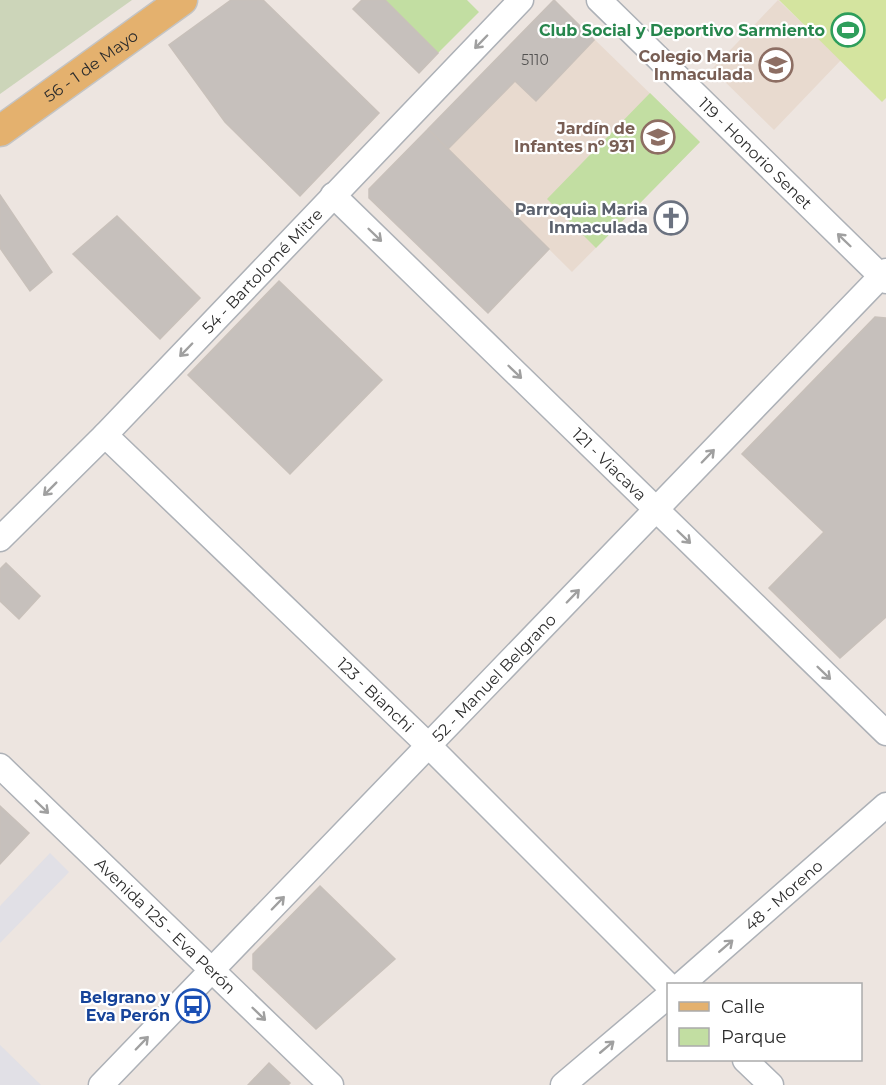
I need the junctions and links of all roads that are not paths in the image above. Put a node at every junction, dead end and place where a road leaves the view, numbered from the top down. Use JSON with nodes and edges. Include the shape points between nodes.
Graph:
{"nodes":[{"id":1,"x":182,"y":0,"type":"edge"},
{"id":2,"x":521,"y":0,"type":"edge"},
{"id":3,"x":599,"y":0,"type":"edge"},
{"id":4,"x":0,"y":131,"type":"edge"},
{"id":5,"x":333,"y":195,"type":"junction"},
{"id":6,"x":884,"y":276,"type":"edge"},
{"id":7,"x":105,"y":435,"type":"junction"},
{"id":8,"x":656,"y":510,"type":"junction"},
{"id":9,"x":0,"y":539,"type":"edge"},
{"id":10,"x":886,"y":733,"type":"edge"},
{"id":11,"x":429,"y":746,"type":"junction"},
{"id":12,"x":0,"y":766,"type":"edge"},
{"id":13,"x":886,"y":806,"type":"edge"},
{"id":14,"x":213,"y":970,"type":"junction"},
{"id":15,"x":667,"y":983,"type":"edge"},
{"id":16,"x":683,"y":983,"type":"edge"},
{"id":17,"x":667,"y":998,"type":"edge"},
{"id":18,"x":747,"y":1061,"type":"edge"},
{"id":19,"x":101,"y":1085,"type":"edge"},
{"id":20,"x":332,"y":1085,"type":"edge"},
{"id":21,"x":562,"y":1085,"type":"edge"},
{"id":22,"x":771,"y":1085,"type":"edge"}],
"edges":[{"from":1,"to":4,"type":"main road","name":"56 - 1 de Mayo"},
{"from":2,"to":5,"type":"street","name":"54 - Bartolomé Mitre","one_way":true},
{"from":6,"to":3,"type":"street","name":"119 - Honorio Senet","one_way":true},
{"from":5,"to":7,"type":"street","name":"54 - Bartolomé Mitre","one_way":true},
{"from":5,"to":8,"type":"street","name":"121 - Viacava","one_way":true},
{"from":8,"to":6,"type":"street","name":"52 - Manuel Belgrano","one_way":true},
{"from":7,"to":9,"type":"street","name":"54 - Bartolomé Mitre","one_way":true},
{"from":7,"to":11,"type":"street","name":"123 - Bianchi"},
{"from":8,"to":10,"type":"street","name":"121 - Viacava","one_way":true},
{"from":11,"to":8,"type":"street","name":"52 - Manuel Belgrano","one_way":true},
{"from":14,"to":11,"type":"street","name":"52 - Manuel Belgrano","one_way":true},
{"from":11,"to":15,"type":"street","name":"123 - Bianchi"},
{"from":12,"to":14,"type":"street","name":"Avenida 125 - Eva Perón","one_way":true},
{"from":16,"to":13,"type":"street","name":"48 - Moreno","one_way":true},
{"from":19,"to":14,"type":"street","name":"52 - Manuel Belgrano","one_way":true},
{"from":14,"to":20,"type":"street","name":"Avenida 125 - Eva Perón","one_way":true},
{"from":21,"to":17,"type":"street","one_way":true},
{"from":18,"to":22,"type":"street"}]}
